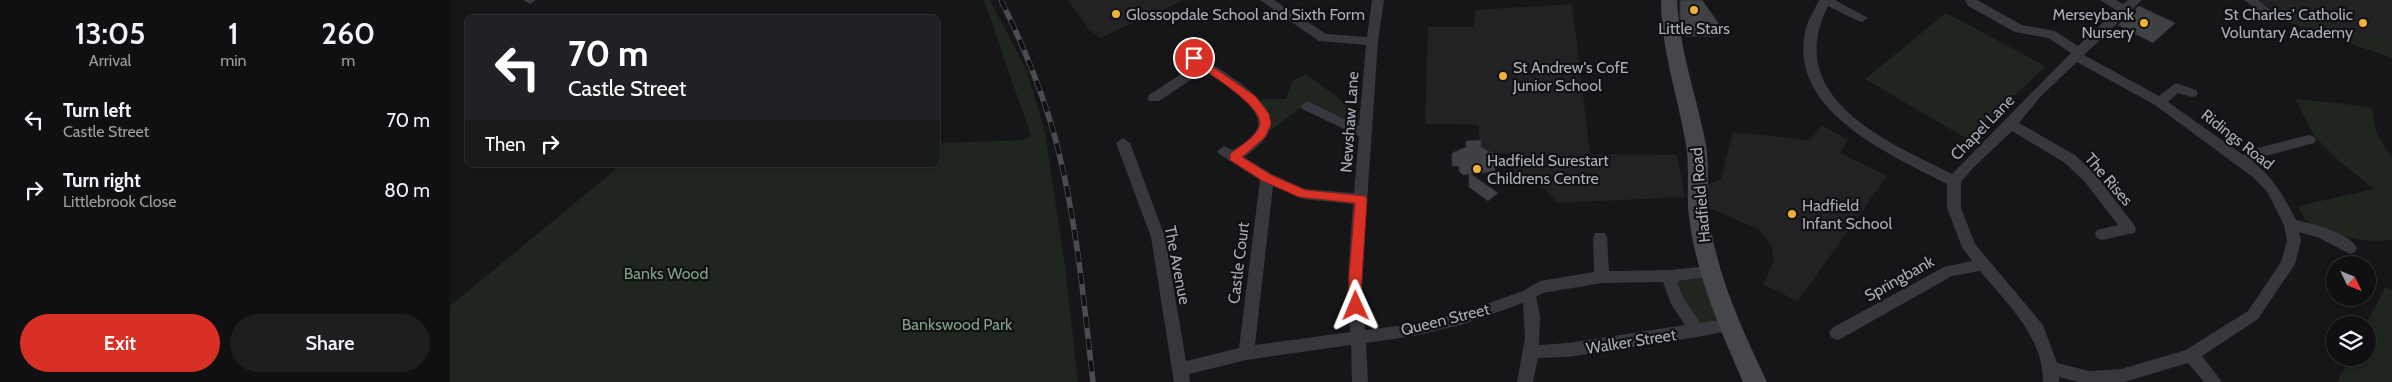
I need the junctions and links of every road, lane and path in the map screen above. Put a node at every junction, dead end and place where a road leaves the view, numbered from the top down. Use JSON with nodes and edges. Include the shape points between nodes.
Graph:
{"nodes":[{"id":1,"x":1266,"y":0,"type":"edge"},
{"id":2,"x":1378,"y":0,"type":"edge"},
{"id":3,"x":1670,"y":0,"type":"edge"},
{"id":4,"x":1971,"y":0,"type":"edge"},
{"id":5,"x":2106,"y":0,"type":"edge"},
{"id":6,"x":2136,"y":0,"type":"edge"},
{"id":7,"x":2250,"y":0,"type":"edge"},
{"id":8,"x":2124,"y":9,"type":"junction"},
{"id":9,"x":2269,"y":13,"type":"dead end"},
{"id":10,"x":1862,"y":18,"type":"dead end"},
{"id":11,"x":1372,"y":41,"type":"junction"},
{"id":12,"x":2078,"y":55,"type":"junction"},
{"id":13,"x":2192,"y":93,"type":"dead end"},
{"id":14,"x":1154,"y":98,"type":"dead end"},
{"id":15,"x":2160,"y":102,"type":"junction"},
{"id":16,"x":1307,"y":106,"type":"dead end"},
{"id":17,"x":2011,"y":124,"type":"junction"},
{"id":18,"x":1367,"y":133,"type":"junction"},
{"id":19,"x":2309,"y":140,"type":"dead end"},
{"id":20,"x":1123,"y":143,"type":"dead end"},
{"id":21,"x":2244,"y":162,"type":"junction"},
{"id":22,"x":1267,"y":178,"type":"junction"},
{"id":23,"x":1954,"y":181,"type":"junction"},
{"id":24,"x":1361,"y":199,"type":"junction"},
{"id":25,"x":2291,"y":225,"type":"junction"},
{"id":26,"x":2102,"y":234,"type":"dead end"},
{"id":27,"x":1600,"y":237,"type":"dead end"},
{"id":28,"x":2350,"y":248,"type":"dead end"},
{"id":29,"x":1982,"y":265,"type":"junction"},
{"id":30,"x":1709,"y":272,"type":"junction"},
{"id":31,"x":1669,"y":276,"type":"junction"},
{"id":32,"x":1602,"y":277,"type":"junction"},
{"id":33,"x":1528,"y":295,"type":"junction"},
{"id":34,"x":1729,"y":325,"type":"junction"},
{"id":35,"x":1697,"y":331,"type":"junction"},
{"id":36,"x":1837,"y":333,"type":"dead end"},
{"id":37,"x":1356,"y":336,"type":"junction"},
{"id":38,"x":1246,"y":352,"type":"junction"},
{"id":39,"x":1532,"y":352,"type":"junction"},
{"id":40,"x":2190,"y":356,"type":"junction"},
{"id":41,"x":2051,"y":375,"type":"edge"},
{"id":42,"x":1181,"y":376,"type":"edge"},
{"id":43,"x":1360,"y":382,"type":"edge"},
{"id":44,"x":1525,"y":382,"type":"edge"},
{"id":45,"x":1755,"y":382,"type":"edge"},
{"id":46,"x":2214,"y":382,"type":"edge"}],
"edges":[{"from":1,"to":11,"type":"street","via":[[1323,38]]},
{"from":2,"to":11,"type":"street","name":"Newshaw Lane"},
{"from":3,"to":30,"type":"street","name":"Hadfield Road","via":[[1669,14],[1680,80],[1697,147],[1699,217]]},
{"from":4,"to":12,"type":"street","name":"Ridings Road","via":[[2020,29],[2051,34]]},
{"from":5,"to":8,"type":"street"},
{"from":6,"to":8,"type":"street","name":"Chapel Lane"},
{"from":7,"to":9,"type":"street"},
{"from":8,"to":12,"type":"street","name":"Chapel Lane"},
{"from":10,"to":23,"type":"street","via":[[1825,0],[1812,29],[1810,56],[1815,80],[1847,120]]},
{"from":11,"to":18,"type":"street","name":"Newshaw Lane"},
{"from":12,"to":15,"type":"street","name":"Ridings Road"},
{"from":12,"to":17,"type":"street","name":"Chapel Lane","via":[[2037,93]]},
{"from":13,"to":15,"type":"street","via":[[2176,86]]},
{"from":14,"to":22,"type":"street","via":[[1199,61],[1251,99],[1264,114],[1261,134],[1229,154]]},
{"from":15,"to":21,"type":"street","name":"Ridings Road"},
{"from":16,"to":18,"type":"street"},
{"from":17,"to":23,"type":"street","name":"Chapel Lane"},
{"from":17,"to":26,"type":"street","name":"The Rises","via":[[2084,172],[2129,230]]},
{"from":18,"to":24,"type":"street","name":"Newshaw Lane"},
{"from":19,"to":21,"type":"street","via":[[2258,153]]},
{"from":20,"to":42,"type":"street","name":"The Avenue","via":[[1158,237]]},
{"from":21,"to":25,"type":"street","name":"Ridings Road","via":[[2272,190]]},
{"from":22,"to":24,"type":"street","via":[[1304,194]]},
{"from":22,"to":38,"type":"street","name":"Castle Court"},
{"from":23,"to":29,"type":"street","name":"Chapel Lane","via":[[1954,208],[1961,229]]},
{"from":24,"to":37,"type":"street","name":"Newshaw Lane","via":[[1355,276]]},
{"from":25,"to":28,"type":"street","via":[[2311,227]]},
{"from":25,"to":40,"type":"street","name":"Ridings Road","via":[[2294,241],[2288,264],[2253,315]]},
{"from":27,"to":32,"type":"street"},
{"from":29,"to":36,"type":"street","name":"Springbank","via":[[1949,271]]},
{"from":29,"to":41,"type":"street","name":"Chapel Lane","via":[[2038,330]]},
{"from":30,"to":31,"type":"street","name":"Queen Street"},
{"from":30,"to":34,"type":"street","name":"Hadfield Road"},
{"from":31,"to":32,"type":"street","name":"Queen Street"},
{"from":31,"to":35,"type":"street","via":[[1676,302]]},
{"from":32,"to":33,"type":"street","name":"Queen Street","via":[[1540,287]]},
{"from":33,"to":37,"type":"street","name":"Queen Street","via":[[1414,330]]},
{"from":33,"to":39,"type":"street","via":[[1532,306]]},
{"from":34,"to":35,"type":"street","name":"Walker Street"},
{"from":34,"to":45,"type":"street","name":"Hadfield Road"},
{"from":35,"to":39,"type":"street","name":"Walker Street","via":[[1568,350]]},
{"from":37,"to":38,"type":"street","name":"Queen Street"},
{"from":37,"to":43,"type":"street"},
{"from":38,"to":42,"type":"street","name":"Queen Street"},
{"from":39,"to":44,"type":"street"},
{"from":40,"to":41,"type":"street","name":"Ridings Road","via":[[2121,376]]},
{"from":40,"to":46,"type":"street"}]}
